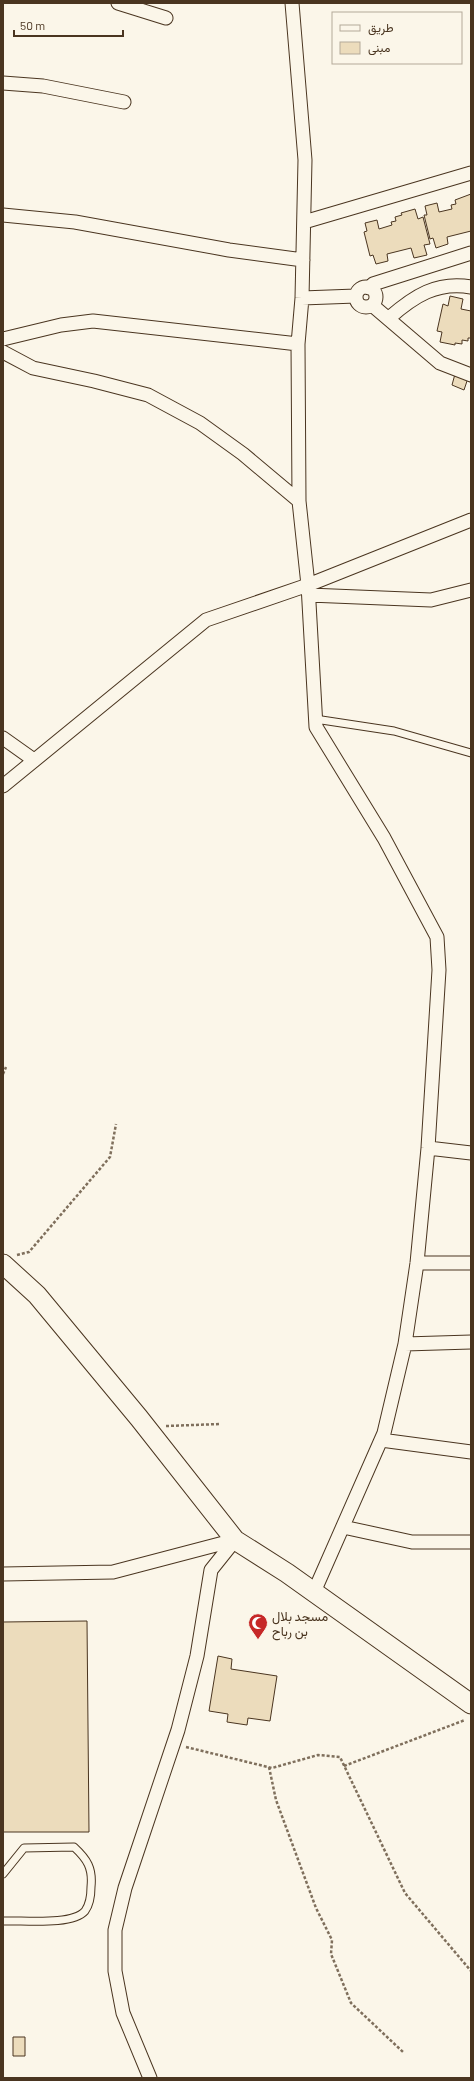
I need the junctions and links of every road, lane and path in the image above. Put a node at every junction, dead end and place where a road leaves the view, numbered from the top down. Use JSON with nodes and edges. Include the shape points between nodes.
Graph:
{"nodes":[{"id":1,"x":118,"y":3,"type":"edge"},
{"id":2,"x":292,"y":3,"type":"edge"},
{"id":3,"x":166,"y":18,"type":"dead end"},
{"id":4,"x":3,"y":83,"type":"edge"},
{"id":5,"x":124,"y":102,"type":"dead end"},
{"id":6,"x":471,"y":173,"type":"edge"},
{"id":7,"x":3,"y":215,"type":"edge"},
{"id":8,"x":304,"y":222,"type":"junction"},
{"id":9,"x":471,"y":253,"type":"edge"},
{"id":10,"x":303,"y":260,"type":"junction"},
{"id":11,"x":471,"y":287,"type":"edge"},
{"id":12,"x":369,"y":288,"type":"junction"},
{"id":13,"x":356,"y":296,"type":"junction"},
{"id":14,"x":302,"y":298,"type":"junction"},
{"id":15,"x":372,"y":305,"type":"junction"},
{"id":16,"x":389,"y":318,"type":"junction"},
{"id":17,"x":3,"y":339,"type":"edge"},
{"id":18,"x":298,"y":344,"type":"junction"},
{"id":19,"x":3,"y":352,"type":"edge"},
{"id":20,"x":471,"y":375,"type":"edge"},
{"id":21,"x":299,"y":501,"type":"junction"},
{"id":22,"x":471,"y":520,"type":"edge"},
{"id":23,"x":308,"y":590,"type":"junction"},
{"id":24,"x":471,"y":590,"type":"edge"},
{"id":25,"x":315,"y":719,"type":"junction"},
{"id":26,"x":3,"y":738,"type":"edge"},
{"id":27,"x":471,"y":753,"type":"edge"},
{"id":28,"x":34,"y":760,"type":"junction"},
{"id":29,"x":3,"y":786,"type":"edge"},
{"id":30,"x":6,"y":1067,"type":"dead end"},
{"id":31,"x":3,"y":1074,"type":"edge"},
{"id":32,"x":116,"y":1124,"type":"dead end"},
{"id":33,"x":428,"y":1148,"type":"junction"},
{"id":34,"x":471,"y":1153,"type":"edge"},
{"id":35,"x":6,"y":1260,"type":"edge"},
{"id":36,"x":417,"y":1263,"type":"junction"},
{"id":37,"x":471,"y":1263,"type":"edge"},
{"id":38,"x":471,"y":1342,"type":"edge"},
{"id":39,"x":405,"y":1344,"type":"junction"},
{"id":40,"x":220,"y":1424,"type":"dead end"},
{"id":41,"x":145,"y":1426,"type":"junction"},
{"id":42,"x":381,"y":1440,"type":"junction"},
{"id":43,"x":471,"y":1452,"type":"edge"},
{"id":44,"x":343,"y":1527,"type":"junction"},
{"id":45,"x":235,"y":1540,"type":"junction"},
{"id":46,"x":471,"y":1542,"type":"edge"},
{"id":47,"x":3,"y":1574,"type":"edge"},
{"id":48,"x":314,"y":1592,"type":"junction"},
{"id":49,"x":471,"y":1704,"type":"edge"},
{"id":50,"x":471,"y":1717,"type":"edge"},
{"id":51,"x":174,"y":1744,"type":"junction"},
{"id":52,"x":344,"y":1766,"type":"junction"},
{"id":53,"x":269,"y":1767,"type":"junction"},
{"id":54,"x":3,"y":1874,"type":"edge"},
{"id":55,"x":3,"y":1921,"type":"edge"},
{"id":56,"x":471,"y":1971,"type":"edge"},
{"id":57,"x":404,"y":2052,"type":"dead end"},
{"id":58,"x":150,"y":2078,"type":"edge"}],
"edges":[{"from":1,"to":3,"type":"street"},
{"from":2,"to":8,"type":"street","via":[[305,160]]},
{"from":4,"to":5,"type":"street","via":[[43,86]]},
{"from":6,"to":8,"type":"street"},
{"from":7,"to":10,"type":"street","via":[[75,222],[228,250]]},
{"from":8,"to":10,"type":"street"},
{"from":9,"to":12,"type":"street","via":[[372,284]]},
{"from":10,"to":14,"type":"street"},
{"from":11,"to":16,"type":"street","via":[[456,284],[433,288],[404,305]]},
{"from":12,"to":13,"type":"street","via":[[361,289]]},
{"from":12,"to":15,"type":"street","via":[[374,291],[376,297]]},
{"from":13,"to":14,"type":"street"},
{"from":13,"to":15,"type":"street","via":[[360,305]]},
{"from":14,"to":18,"type":"street"},
{"from":15,"to":16,"type":"street"},
{"from":16,"to":20,"type":"street","via":[[407,337],[440,364]]},
{"from":17,"to":18,"type":"street","via":[[61,325],[93,321]]},
{"from":18,"to":21,"type":"street"},
{"from":19,"to":21,"type":"street","via":[[33,368],[148,395],[200,423]]},
{"from":21,"to":23,"type":"street"},
{"from":22,"to":23,"type":"street"},
{"from":23,"to":24,"type":"street","via":[[430,600]]},
{"from":23,"to":25,"type":"street"},
{"from":23,"to":28,"type":"street","via":[[206,620]]},
{"from":25,"to":27,"type":"lane","via":[[394,731]]},
{"from":25,"to":33,"type":"street","via":[[316,726],[384,838],[437,937],[440,970]]},
{"from":26,"to":28,"type":"street"},
{"from":28,"to":29,"type":"street"},
{"from":30,"to":31,"type":"path"},
{"from":32,"to":35,"type":"path","via":[[110,1157],[29,1252]]},
{"from":33,"to":34,"type":"street"},
{"from":33,"to":36,"type":"street"},
{"from":35,"to":41,"type":"main road"},
{"from":36,"to":37,"type":"street"},
{"from":36,"to":39,"type":"street"},
{"from":38,"to":39,"type":"street"},
{"from":39,"to":42,"type":"street"},
{"from":40,"to":41,"type":"path"},
{"from":41,"to":45,"type":"main road"},
{"from":42,"to":43,"type":"street"},
{"from":42,"to":44,"type":"street"},
{"from":44,"to":46,"type":"street","via":[[412,1542]]},
{"from":44,"to":48,"type":"street"},
{"from":45,"to":47,"type":"street","via":[[113,1572]]},
{"from":45,"to":48,"type":"main road"},
{"from":45,"to":51,"type":"street","via":[[211,1570],[197,1656]]},
{"from":48,"to":49,"type":"main road"},
{"from":50,"to":52,"type":"path"},
{"from":51,"to":53,"type":"path"},
{"from":51,"to":58,"type":"street","via":[[125,1888],[115,1930],[115,1971],[123,2013]]},
{"from":52,"to":53,"type":"path","via":[[340,1757],[318,1755]]},
{"from":52,"to":56,"type":"path","via":[[405,1893]]},
{"from":53,"to":57,"type":"path","via":[[276,1800],[316,1908],[332,1940],[331,1954],[351,2003]]},
{"from":54,"to":55,"type":"lane","via":[[24,1848],[74,1847],[87,1858],[92,1879],[90,1898],[84,1911],[70,1920]]}]}
